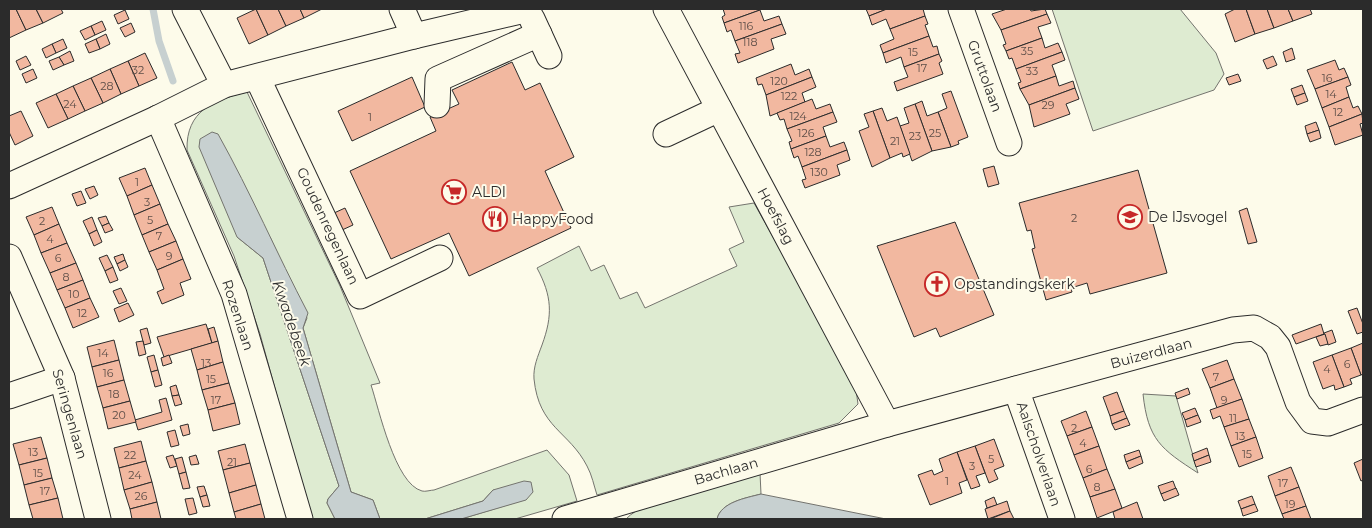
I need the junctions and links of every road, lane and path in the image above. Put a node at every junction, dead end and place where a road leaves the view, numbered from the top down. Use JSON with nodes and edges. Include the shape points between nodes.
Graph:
{"nodes":[{"id":1,"x":185,"y":9,"type":"edge"},
{"id":2,"x":402,"y":9,"type":"edge"},
{"id":3,"x":528,"y":9,"type":"edge"},
{"id":4,"x":666,"y":9,"type":"edge"},
{"id":5,"x":961,"y":9,"type":"edge"},
{"id":6,"x":414,"y":36,"type":"junction"},
{"id":7,"x":257,"y":77,"type":"junction"},
{"id":8,"x":224,"y":86,"type":"junction"},
{"id":9,"x":437,"y":105,"type":"dead end"},
{"id":10,"x":719,"y":110,"type":"junction"},
{"id":11,"x":158,"y":118,"type":"junction"},
{"id":12,"x":666,"y":134,"type":"dead end"},
{"id":13,"x":1009,"y":143,"type":"dead end"},
{"id":14,"x":9,"y":186,"type":"edge"},
{"id":15,"x":9,"y":258,"type":"edge"},
{"id":16,"x":440,"y":258,"type":"dead end"},
{"id":17,"x":62,"y":378,"type":"junction"},
{"id":18,"x":1016,"y":389,"type":"junction"},
{"id":19,"x":9,"y":396,"type":"edge"},
{"id":20,"x":1363,"y":410,"type":"edge"},
{"id":21,"x":887,"y":424,"type":"junction"},
{"id":22,"x":595,"y":515,"type":"edge"},
{"id":23,"x":98,"y":519,"type":"edge"},
{"id":24,"x":300,"y":519,"type":"edge"},
{"id":25,"x":565,"y":519,"type":"edge"},
{"id":26,"x":1062,"y":519,"type":"edge"}],
"edges":[{"from":1,"to":8,"type":"street"},
{"from":2,"to":6,"type":"street"},
{"from":3,"to":6,"type":"street"},
{"from":3,"to":9,"type":"street","via":[[544,45],[438,79]]},
{"from":4,"to":10,"type":"street","name":"Hoefslag"},
{"from":5,"to":13,"type":"street","name":"Gruttolaan"},
{"from":6,"to":7,"type":"street"},
{"from":7,"to":8,"type":"street"},
{"from":7,"to":16,"type":"street","name":"Goudenregenlaan","via":[[360,296]]},
{"from":8,"to":11,"type":"street"},
{"from":10,"to":12,"type":"street"},
{"from":10,"to":21,"type":"street","name":"Hoefslag"},
{"from":11,"to":14,"type":"street"},
{"from":11,"to":24,"type":"street","name":"Rozenlaan","via":[[234,294]]},
{"from":15,"to":17,"type":"street","name":"Seringenlaan"},
{"from":17,"to":19,"type":"street"},
{"from":17,"to":23,"type":"street","name":"Seringenlaan"},
{"from":18,"to":20,"type":"street","name":"Buizerdlaan","via":[[1233,330],[1254,328],[1270,336],[1278,347],[1298,402],[1312,421],[1328,423]]},
{"from":18,"to":21,"type":"street","name":"Buizerdlaan"},
{"from":18,"to":26,"type":"street","name":"Aalscholverlaan"},
{"from":21,"to":22,"type":"street","name":"Bachlaan"},
{"from":22,"to":25,"type":"street","name":"Bachlaan"}]}
